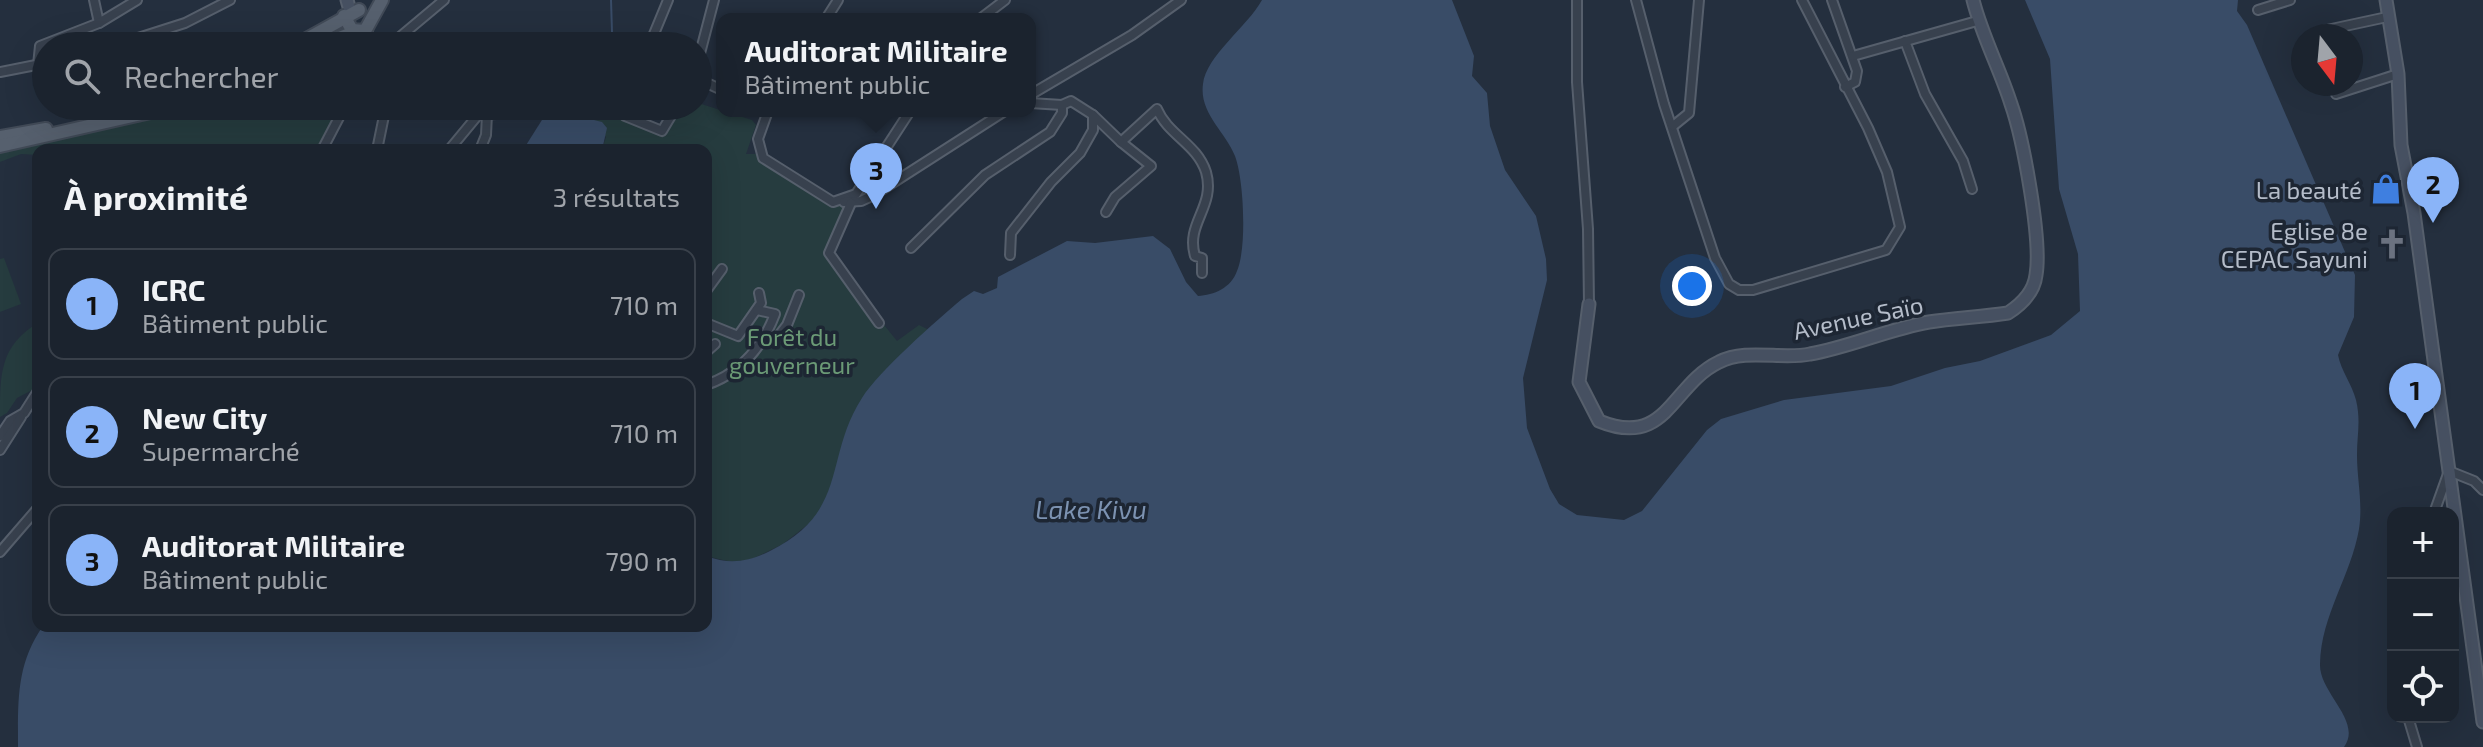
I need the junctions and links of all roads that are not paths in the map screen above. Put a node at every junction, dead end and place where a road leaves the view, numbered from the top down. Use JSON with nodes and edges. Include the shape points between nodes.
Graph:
{"nodes":[{"id":1,"x":94,"y":0,"type":"edge"},
{"id":2,"x":137,"y":0,"type":"edge"},
{"id":3,"x":230,"y":0,"type":"edge"},
{"id":4,"x":347,"y":0,"type":"edge"},
{"id":5,"x":382,"y":0,"type":"edge"},
{"id":6,"x":444,"y":0,"type":"edge"},
{"id":7,"x":668,"y":0,"type":"edge"},
{"id":8,"x":714,"y":0,"type":"edge"},
{"id":9,"x":1005,"y":0,"type":"edge"},
{"id":10,"x":1181,"y":0,"type":"edge"},
{"id":11,"x":1577,"y":0,"type":"edge"},
{"id":12,"x":1636,"y":0,"type":"edge"},
{"id":13,"x":1699,"y":0,"type":"edge"},
{"id":14,"x":1802,"y":0,"type":"edge"},
{"id":15,"x":1832,"y":0,"type":"edge"},
{"id":16,"x":1973,"y":0,"type":"edge"},
{"id":17,"x":2290,"y":0,"type":"edge"},
{"id":18,"x":2386,"y":0,"type":"edge"},
{"id":19,"x":355,"y":8,"type":"edge"},
{"id":20,"x":2258,"y":10,"type":"dead end"},
{"id":21,"x":988,"y":13,"type":"edge"},
{"id":22,"x":2387,"y":17,"type":"junction"},
{"id":23,"x":1977,"y":21,"type":"junction"},
{"id":24,"x":99,"y":23,"type":"junction"},
{"id":25,"x":2354,"y":24,"type":"edge"},
{"id":26,"x":76,"y":32,"type":"edge"},
{"id":27,"x":157,"y":32,"type":"edge"},
{"id":28,"x":316,"y":32,"type":"edge"},
{"id":29,"x":362,"y":32,"type":"edge"},
{"id":30,"x":406,"y":32,"type":"edge"},
{"id":31,"x":655,"y":32,"type":"edge"},
{"id":32,"x":706,"y":32,"type":"edge"},
{"id":33,"x":1905,"y":41,"type":"junction"},
{"id":34,"x":1853,"y":56,"type":"junction"},
{"id":35,"x":32,"y":66,"type":"edge"},
{"id":36,"x":0,"y":72,"type":"edge"},
{"id":37,"x":2398,"y":74,"type":"junction"},
{"id":38,"x":2363,"y":85,"type":"edge"},
{"id":39,"x":1845,"y":87,"type":"junction"},
{"id":40,"x":1036,"y":91,"type":"edge"},
{"id":41,"x":1036,"y":103,"type":"edge"},
{"id":42,"x":1062,"y":105,"type":"junction"},
{"id":43,"x":1093,"y":115,"type":"junction"},
{"id":44,"x":766,"y":117,"type":"edge"},
{"id":45,"x":906,"y":117,"type":"edge"},
{"id":46,"x":996,"y":117,"type":"edge"},
{"id":47,"x":88,"y":120,"type":"edge"},
{"id":48,"x":107,"y":120,"type":"edge"},
{"id":49,"x":338,"y":120,"type":"edge"},
{"id":50,"x":383,"y":120,"type":"edge"},
{"id":51,"x":474,"y":120,"type":"edge"},
{"id":52,"x":487,"y":120,"type":"edge"},
{"id":53,"x":635,"y":120,"type":"edge"},
{"id":54,"x":669,"y":120,"type":"edge"},
{"id":55,"x":1673,"y":126,"type":"junction"},
{"id":56,"x":1,"y":141,"type":"edge"},
{"id":57,"x":1121,"y":142,"type":"junction"},
{"id":58,"x":325,"y":144,"type":"edge"},
{"id":59,"x":378,"y":144,"type":"edge"},
{"id":60,"x":454,"y":144,"type":"edge"},
{"id":61,"x":482,"y":144,"type":"edge"},
{"id":62,"x":1972,"y":189,"type":"dead end"},
{"id":63,"x":846,"y":202,"type":"junction"},
{"id":64,"x":1106,"y":212,"type":"dead end"},
{"id":65,"x":911,"y":248,"type":"dead end"},
{"id":66,"x":1010,"y":255,"type":"dead end"},
{"id":67,"x":722,"y":269,"type":"dead end"},
{"id":68,"x":1202,"y":273,"type":"dead end"},
{"id":69,"x":712,"y":283,"type":"edge"},
{"id":70,"x":759,"y":293,"type":"dead end"},
{"id":71,"x":799,"y":295,"type":"dead end"},
{"id":72,"x":1589,"y":304,"type":"joint"},
{"id":73,"x":757,"y":310,"type":"junction"},
{"id":74,"x":879,"y":323,"type":"dead end"},
{"id":75,"x":712,"y":325,"type":"edge"},
{"id":76,"x":767,"y":335,"type":"junction"},
{"id":77,"x":715,"y":344,"type":"dead end"},
{"id":78,"x":712,"y":347,"type":"edge"},
{"id":79,"x":712,"y":382,"type":"edge"},
{"id":80,"x":32,"y":400,"type":"edge"},
{"id":81,"x":24,"y":413,"type":"junction"},
{"id":82,"x":10,"y":421,"type":"junction"},
{"id":83,"x":0,"y":425,"type":"edge"},
{"id":84,"x":0,"y":436,"type":"edge"},
{"id":85,"x":0,"y":450,"type":"edge"},
{"id":86,"x":2449,"y":471,"type":"junction"},
{"id":87,"x":2483,"y":490,"type":"edge"},
{"id":88,"x":2436,"y":507,"type":"edge"},
{"id":89,"x":2453,"y":507,"type":"edge"},
{"id":90,"x":32,"y":515,"type":"edge"},
{"id":91,"x":0,"y":552,"type":"edge"},
{"id":92,"x":2459,"y":554,"type":"edge"},
{"id":93,"x":2483,"y":722,"type":"edge"},
{"id":94,"x":2410,"y":723,"type":"edge"},
{"id":95,"x":2417,"y":747,"type":"edge"}],
"edges":[{"from":1,"to":24,"type":"street"},
{"from":2,"to":24,"type":"street"},
{"from":3,"to":27,"type":"street"},
{"from":4,"to":19,"type":"street"},
{"from":5,"to":29,"type":"main road"},
{"from":6,"to":30,"type":"street"},
{"from":7,"to":31,"type":"street"},
{"from":8,"to":32,"type":"street"},
{"from":9,"to":21,"type":"street"},
{"from":10,"to":40,"type":"street"},
{"from":11,"to":72,"type":"street","name":"Avenue Saïo"},
{"from":12,"to":55,"type":"street"},
{"from":13,"to":55,"type":"street","via":[[1689,113]]},
{"from":14,"to":39,"type":"street"},
{"from":15,"to":34,"type":"street"},
{"from":16,"to":23,"type":"street","name":"Avenue Saïo"},
{"from":17,"to":20,"type":"street"},
{"from":18,"to":22,"type":"street"},
{"from":19,"to":28,"type":"main road"},
{"from":19,"to":29,"type":"main road"},
{"from":19,"to":29,"type":"main road"},
{"from":22,"to":25,"type":"street"},
{"from":22,"to":37,"type":"street"},
{"from":23,"to":33,"type":"street"},
{"from":23,"to":72,"type":"street","name":"Avenue Saïo","via":[[2013,107],[2033,224],[2037,273],[2018,307],[2008,313],[1929,322],[1808,355],[1723,360],[1701,372],[1662,416],[1630,430],[1599,421],[1579,382]]},
{"from":24,"to":26,"type":"street"},
{"from":33,"to":34,"type":"street"},
{"from":33,"to":62,"type":"street"},
{"from":34,"to":39,"type":"street","via":[[1857,77]]},
{"from":35,"to":36,"type":"street"},
{"from":37,"to":38,"type":"street"},
{"from":37,"to":86,"type":"street","via":[[2401,145]]},
{"from":39,"to":55,"type":"street","via":[[1887,172],[1900,227],[1896,240],[1886,250],[1753,290],[1739,290],[1721,272]]},
{"from":41,"to":42,"type":"street"},
{"from":42,"to":43,"type":"street","via":[[1071,101]]},
{"from":42,"to":65,"type":"street","via":[[1050,132],[985,175]]},
{"from":43,"to":57,"type":"street"},
{"from":43,"to":66,"type":"street","via":[[1085,145],[1011,233]]},
{"from":44,"to":63,"type":"street","via":[[758,139],[763,158],[833,202]]},
{"from":45,"to":63,"type":"street"},
{"from":46,"to":63,"type":"street","via":[[874,195]]},
{"from":47,"to":56,"type":"main road"},
{"from":48,"to":56,"type":"main road"},
{"from":49,"to":58,"type":"street"},
{"from":50,"to":59,"type":"street"},
{"from":51,"to":60,"type":"street"},
{"from":52,"to":61,"type":"street"},
{"from":53,"to":54,"type":"street","via":[[662,131]]},
{"from":57,"to":64,"type":"street","via":[[1151,166],[1115,197]]},
{"from":57,"to":68,"type":"street","via":[[1157,109],[1168,129],[1198,156],[1209,196],[1192,235]]},
{"from":63,"to":74,"type":"street","via":[[829,253]]},
{"from":67,"to":69,"type":"street"},
{"from":70,"to":73,"type":"street"},
{"from":71,"to":76,"type":"street","via":[[777,338]]},
{"from":73,"to":75,"type":"street","via":[[738,336]]},
{"from":73,"to":76,"type":"street","via":[[775,314]]},
{"from":76,"to":79,"type":"street","via":[[736,372]]},
{"from":77,"to":78,"type":"street"},
{"from":80,"to":81,"type":"street"},
{"from":81,"to":82,"type":"street"},
{"from":81,"to":85,"type":"street"},
{"from":82,"to":83,"type":"street"},
{"from":82,"to":84,"type":"street"},
{"from":86,"to":87,"type":"street"},
{"from":86,"to":88,"type":"street"},
{"from":86,"to":89,"type":"street"},
{"from":90,"to":91,"type":"street"},
{"from":92,"to":93,"type":"street"},
{"from":94,"to":95,"type":"street"}]}
